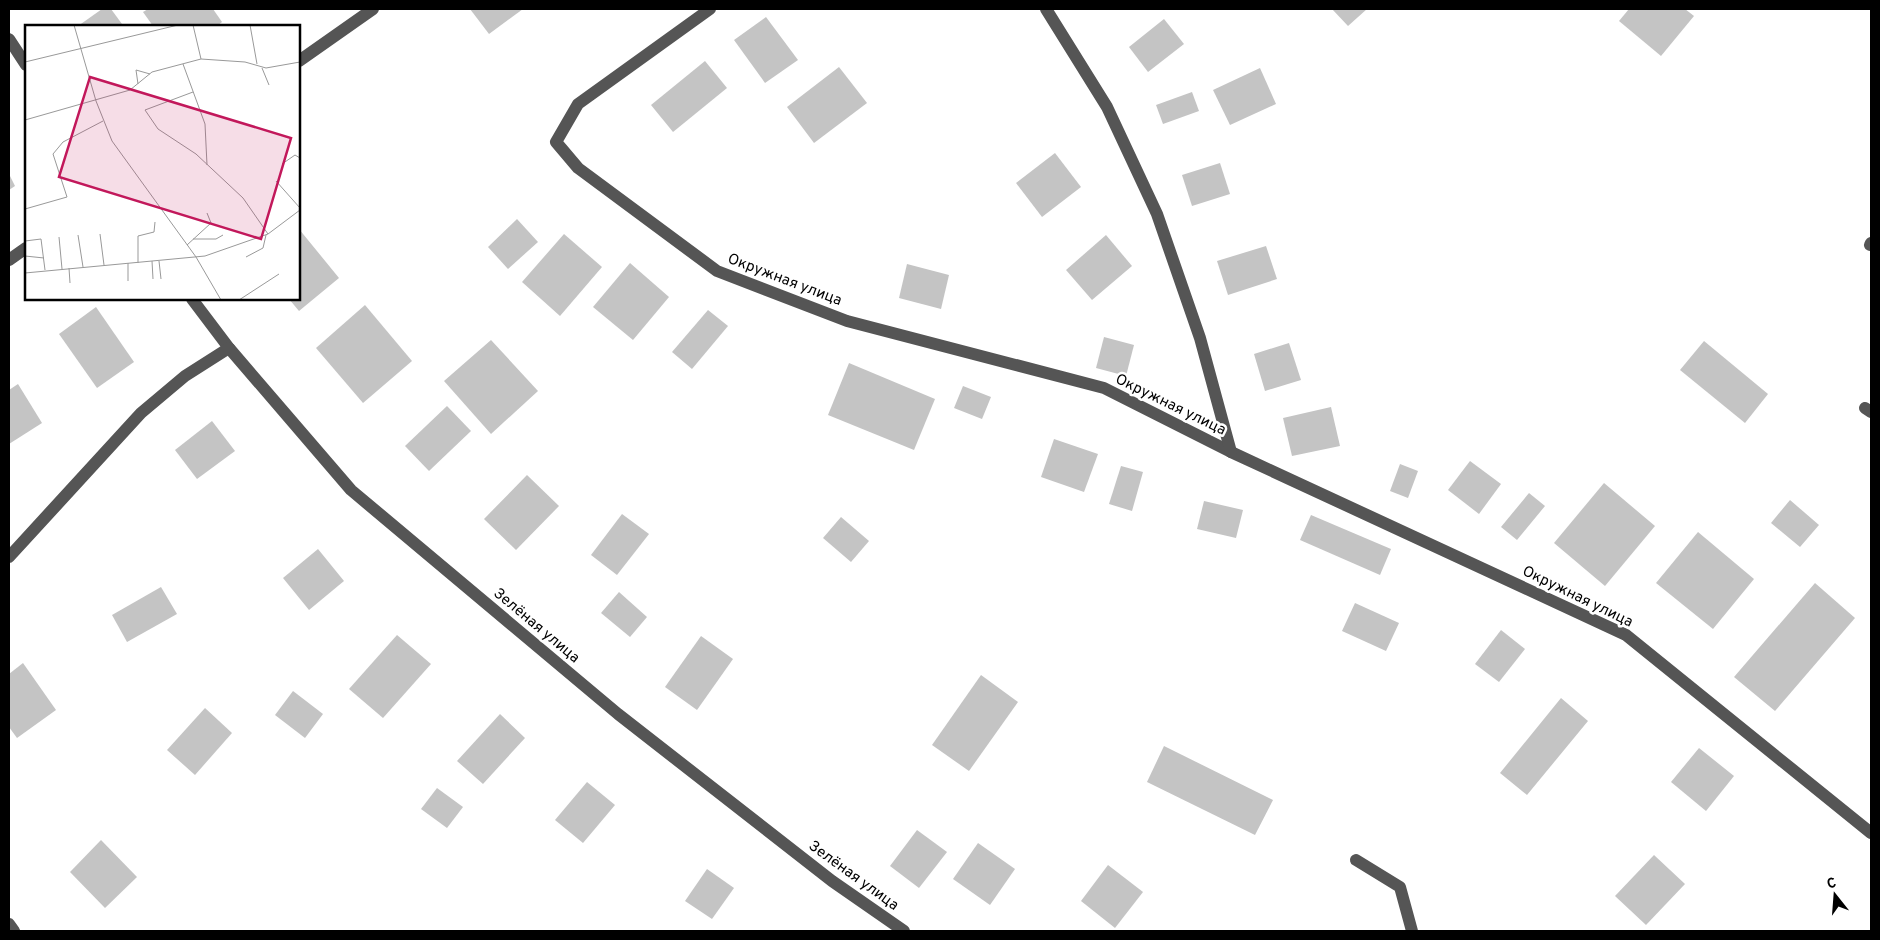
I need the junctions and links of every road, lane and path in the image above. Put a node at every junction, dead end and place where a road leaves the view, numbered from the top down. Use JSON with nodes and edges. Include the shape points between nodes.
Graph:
{"nodes":[{"id":1,"x":373,"y":9,"type":"edge"},
{"id":2,"x":710,"y":9,"type":"edge"},
{"id":3,"x":1046,"y":9,"type":"edge"},
{"id":4,"x":9,"y":39,"type":"edge"},
{"id":5,"x":300,"y":60,"type":"edge"},
{"id":6,"x":25,"y":63,"type":"edge"},
{"id":7,"x":25,"y":249,"type":"edge"},
{"id":8,"x":9,"y":260,"type":"edge"},
{"id":9,"x":193,"y":300,"type":"edge"},
{"id":10,"x":228,"y":348,"type":"junction"},
{"id":11,"x":1232,"y":452,"type":"junction"},
{"id":12,"x":9,"y":557,"type":"edge"},
{"id":13,"x":1871,"y":833,"type":"edge"},
{"id":14,"x":1356,"y":860,"type":"dead end"},
{"id":15,"x":9,"y":924,"type":"edge"},
{"id":16,"x":14,"y":931,"type":"edge"},
{"id":17,"x":904,"y":931,"type":"edge"},
{"id":18,"x":1412,"y":931,"type":"edge"}],
"edges":[{"from":1,"to":5,"type":"street"},
{"from":2,"to":11,"type":"street","name":"Окружная улица","via":[[578,104],[556,142],[578,168],[717,271],[847,320],[1104,388]]},
{"from":3,"to":11,"type":"street","name":"Окружная улица","via":[[1107,107],[1157,214],[1200,338]]},
{"from":4,"to":6,"type":"street"},
{"from":7,"to":8,"type":"street"},
{"from":9,"to":10,"type":"street","name":"Зелёная улица"},
{"from":10,"to":12,"type":"street","via":[[185,376],[141,413]]},
{"from":10,"to":17,"type":"street","name":"Зелёная улица","via":[[351,490],[618,714],[832,881]]},
{"from":11,"to":13,"type":"street","name":"Окружная улица","via":[[1626,636]]},
{"from":14,"to":18,"type":"street","via":[[1400,887]]},
{"from":15,"to":16,"type":"street"}]}
